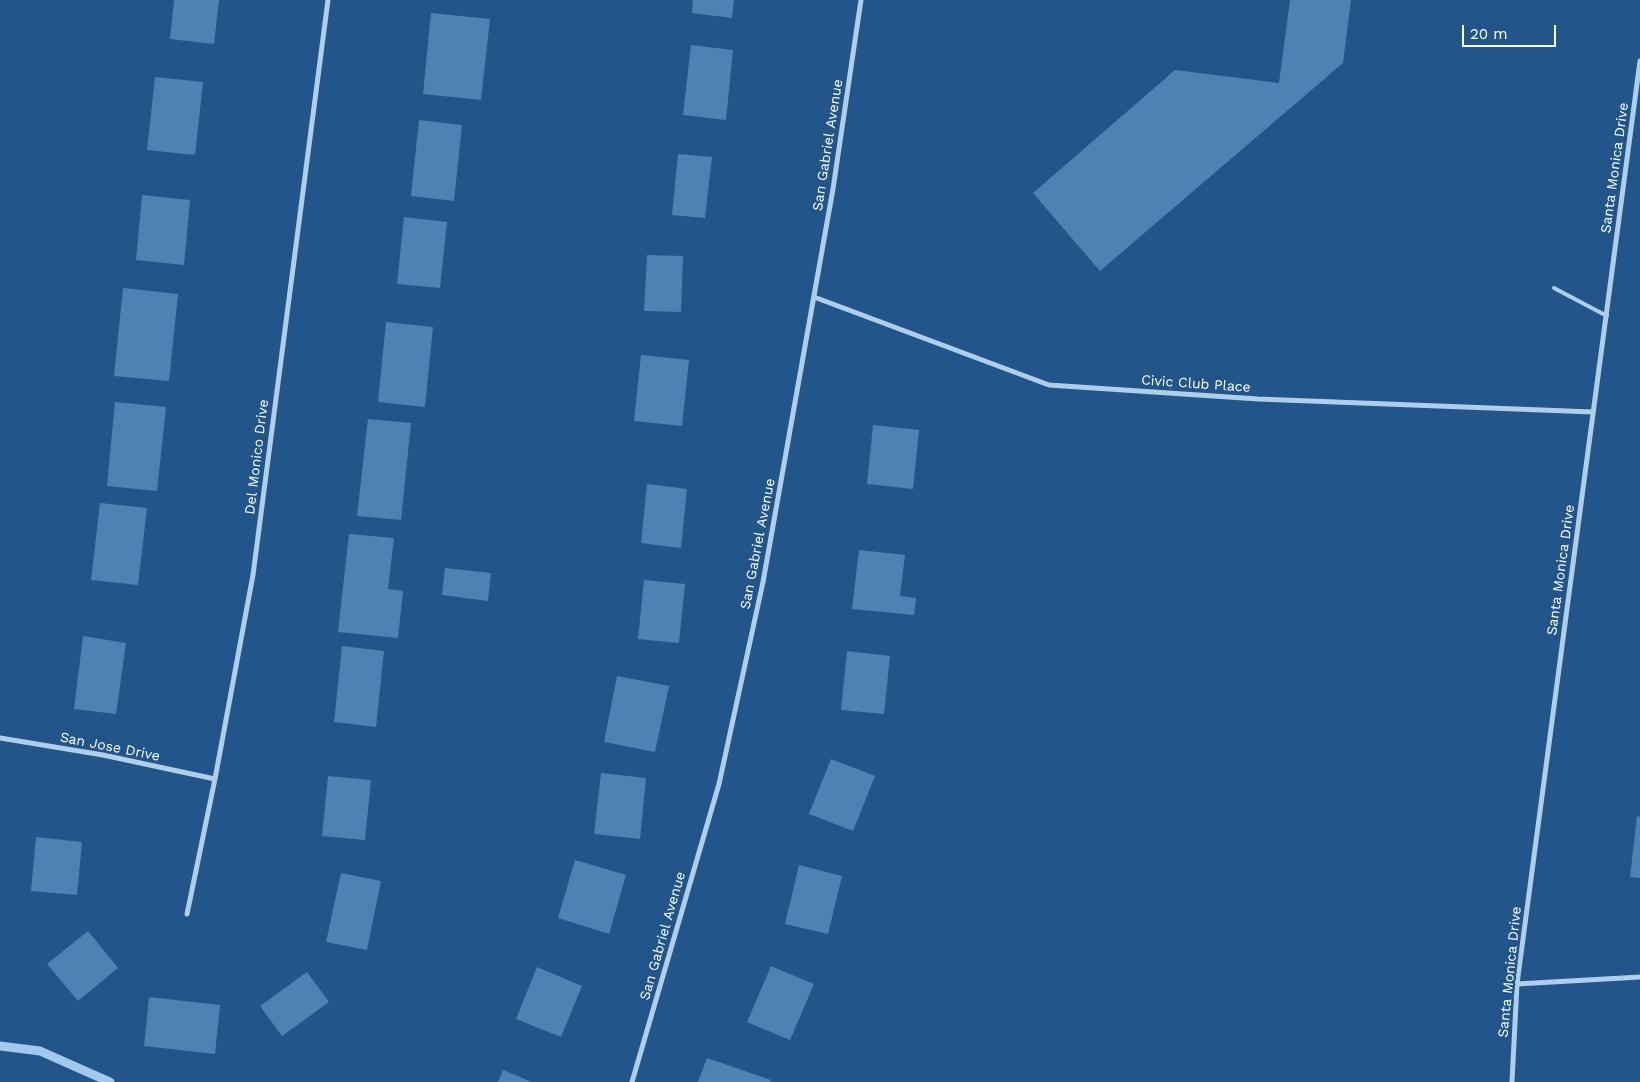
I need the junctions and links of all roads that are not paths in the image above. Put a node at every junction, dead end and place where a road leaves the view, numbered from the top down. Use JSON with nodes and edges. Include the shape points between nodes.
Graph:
{"nodes":[{"id":1,"x":328,"y":0,"type":"edge"},
{"id":2,"x":861,"y":0,"type":"edge"},
{"id":3,"x":1640,"y":62,"type":"edge"},
{"id":4,"x":1554,"y":288,"type":"dead end"},
{"id":5,"x":814,"y":297,"type":"junction"},
{"id":6,"x":1606,"y":316,"type":"junction"},
{"id":7,"x":1593,"y":412,"type":"junction"},
{"id":8,"x":0,"y":738,"type":"edge"},
{"id":9,"x":215,"y":779,"type":"junction"},
{"id":10,"x":187,"y":914,"type":"dead end"},
{"id":11,"x":1640,"y":977,"type":"edge"},
{"id":12,"x":1518,"y":984,"type":"junction"},
{"id":13,"x":632,"y":1082,"type":"edge"},
{"id":14,"x":1512,"y":1082,"type":"edge"}],
"edges":[{"from":1,"to":9,"type":"street","name":"Del Monico Drive","via":[[253,575]]},
{"from":2,"to":5,"type":"street","name":"San Gabriel Avenue"},
{"from":3,"to":6,"type":"street","name":"Santa Monica Drive"},
{"from":4,"to":6,"type":"lane"},
{"from":5,"to":7,"type":"street","name":"Civic Club Place","via":[[1049,386],[1258,399]]},
{"from":5,"to":13,"type":"street","name":"San Gabriel Avenue","via":[[763,582],[719,784]]},
{"from":6,"to":7,"type":"street","name":"Santa Monica Drive"},
{"from":7,"to":12,"type":"street","name":"Santa Monica Drive"},
{"from":8,"to":9,"type":"street","name":"San Jose Drive","via":[[103,755]]},
{"from":9,"to":10,"type":"street","name":"Del Monico Drive"},
{"from":11,"to":12,"type":"street"},
{"from":12,"to":14,"type":"street","name":"Santa Monica Drive"}]}
